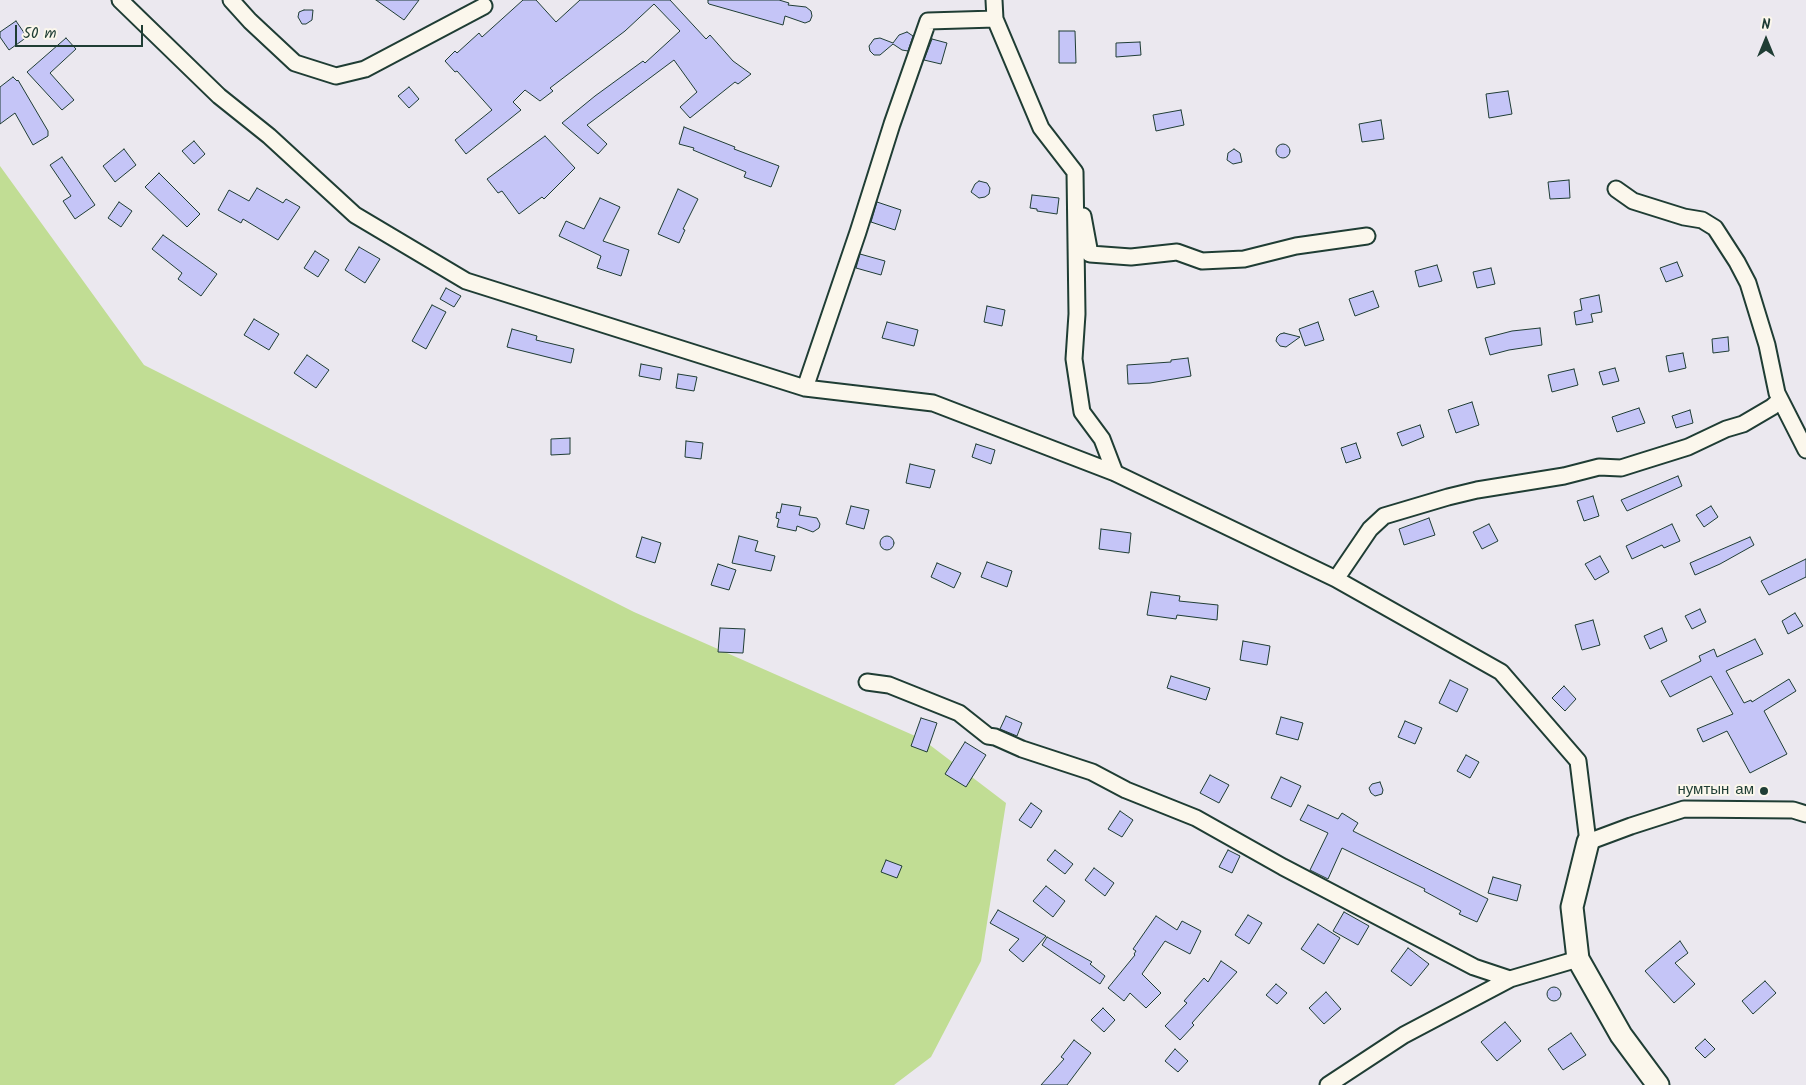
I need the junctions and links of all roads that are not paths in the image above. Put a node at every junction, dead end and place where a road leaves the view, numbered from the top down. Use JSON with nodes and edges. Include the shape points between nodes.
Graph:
{"nodes":[{"id":1,"x":120,"y":0,"type":"edge"},
{"id":2,"x":231,"y":0,"type":"edge"},
{"id":3,"x":994,"y":0,"type":"edge"},
{"id":4,"x":484,"y":6,"type":"dead end"},
{"id":5,"x":995,"y":19,"type":"junction"},
{"id":6,"x":1075,"y":172,"type":"junction"},
{"id":7,"x":1616,"y":189,"type":"dead end"},
{"id":8,"x":1367,"y":236,"type":"dead end"},
{"id":9,"x":805,"y":388,"type":"junction"},
{"id":10,"x":1780,"y":400,"type":"junction"},
{"id":11,"x":1806,"y":450,"type":"edge"},
{"id":12,"x":1115,"y":474,"type":"junction"},
{"id":13,"x":1336,"y":579,"type":"junction"},
{"id":14,"x":867,"y":682,"type":"dead end"},
{"id":15,"x":1806,"y":814,"type":"edge"},
{"id":16,"x":1588,"y":842,"type":"junction"},
{"id":17,"x":1578,"y":959,"type":"junction"},
{"id":18,"x":1510,"y":979,"type":"junction"},
{"id":19,"x":1328,"y":1085,"type":"edge"},
{"id":20,"x":1658,"y":1085,"type":"edge"}],
"edges":[{"from":1,"to":9,"type":"street","via":[[219,96],[269,136],[355,215],[466,281]]},
{"from":2,"to":4,"type":"street","via":[[295,63],[336,76],[365,69]]},
{"from":3,"to":5,"type":"street"},
{"from":5,"to":6,"type":"street","via":[[1041,128]]},
{"from":5,"to":9,"type":"street","via":[[928,21]]},
{"from":6,"to":8,"type":"street","via":[[1090,254],[1131,257],[1177,252],[1202,261],[1244,259],[1296,246]]},
{"from":6,"to":12,"type":"street","via":[[1074,359],[1082,412],[1102,439]]},
{"from":7,"to":10,"type":"street","via":[[1633,201],[1702,220],[1715,228],[1748,283]]},
{"from":9,"to":12,"type":"street","via":[[933,403]]},
{"from":10,"to":11,"type":"street"},
{"from":10,"to":13,"type":"street","via":[[1744,424],[1688,447],[1621,468],[1599,467],[1532,482],[1486,488],[1384,516],[1370,529]]},
{"from":12,"to":13,"type":"street"},
{"from":13,"to":16,"type":"street","via":[[1501,672],[1578,761]]},
{"from":14,"to":18,"type":"street","via":[[890,685],[959,713],[988,736],[1092,772],[1126,790],[1196,818],[1474,967]]},
{"from":15,"to":16,"type":"street","via":[[1793,810],[1684,809]]},
{"from":16,"to":17,"type":"main road","via":[[1572,907]]},
{"from":17,"to":18,"type":"street"},
{"from":17,"to":20,"type":"main road","via":[[1621,1034]]},
{"from":18,"to":19,"type":"street","via":[[1404,1035]]}]}
